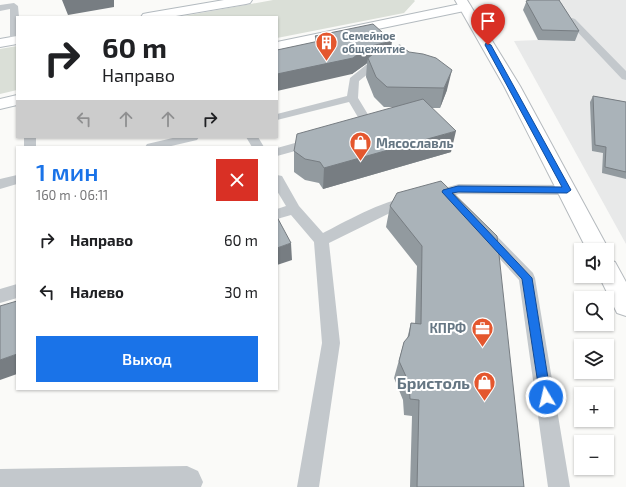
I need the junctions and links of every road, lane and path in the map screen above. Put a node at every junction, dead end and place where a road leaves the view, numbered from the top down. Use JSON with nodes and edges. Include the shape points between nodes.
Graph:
{"nodes":[{"id":1,"x":246,"y":0,"type":"edge"},
{"id":2,"x":463,"y":3,"type":"edge"},
{"id":3,"x":0,"y":8,"type":"edge"},
{"id":4,"x":154,"y":16,"type":"edge"},
{"id":5,"x":572,"y":21,"type":"edge"},
{"id":6,"x":366,"y":27,"type":"junction"},
{"id":7,"x":377,"y":37,"type":"edge"},
{"id":8,"x":16,"y":40,"type":"edge"},
{"id":9,"x":0,"y":43,"type":"edge"},
{"id":10,"x":278,"y":46,"type":"edge"},
{"id":11,"x":400,"y":59,"type":"edge"},
{"id":12,"x":626,"y":77,"type":"edge"},
{"id":13,"x":352,"y":98,"type":"junction"},
{"id":14,"x":16,"y":100,"type":"edge"},
{"id":15,"x":0,"y":104,"type":"edge"},
{"id":16,"x":278,"y":117,"type":"edge"},
{"id":17,"x":354,"y":130,"type":"edge"},
{"id":18,"x":189,"y":138,"type":"edge"},
{"id":19,"x":323,"y":139,"type":"edge"},
{"id":20,"x":155,"y":146,"type":"edge"},
{"id":21,"x":278,"y":152,"type":"edge"},
{"id":22,"x":16,"y":179,"type":"edge"},
{"id":23,"x":278,"y":181,"type":"edge"},
{"id":24,"x":0,"y":184,"type":"edge"},
{"id":25,"x":567,"y":190,"type":"junction"},
{"id":26,"x":294,"y":209,"type":"junction"},
{"id":27,"x":278,"y":214,"type":"edge"},
{"id":28,"x":473,"y":221,"type":"edge"},
{"id":29,"x":321,"y":240,"type":"junction"},
{"id":30,"x":594,"y":243,"type":"edge"},
{"id":31,"x":614,"y":282,"type":"edge"},
{"id":32,"x":16,"y":291,"type":"edge"},
{"id":33,"x":0,"y":296,"type":"edge"},
{"id":34,"x":626,"y":306,"type":"edge"},
{"id":35,"x":0,"y":485,"type":"edge"},
{"id":36,"x":183,"y":485,"type":"edge"},
{"id":37,"x":308,"y":487,"type":"edge"},
{"id":38,"x":560,"y":487,"type":"edge"}],
"edges":[{"from":1,"to":4,"type":"main road"},
{"from":2,"to":6,"type":"main road"},
{"from":2,"to":25,"type":"main road","via":[[512,86]]},
{"from":3,"to":8,"type":"lane","via":[[14,6]]},
{"from":5,"to":12,"type":"lane"},
{"from":6,"to":7,"type":"lane"},
{"from":6,"to":10,"type":"main road"},
{"from":8,"to":9,"type":"main road"},
{"from":11,"to":13,"type":"lane","via":[[370,67],[354,80]]},
{"from":13,"to":16,"type":"lane"},
{"from":13,"to":17,"type":"lane","via":[[369,126]]},
{"from":14,"to":15,"type":"main road"},
{"from":18,"to":20,"type":"lane"},
{"from":19,"to":21,"type":"lane"},
{"from":22,"to":24,"type":"lane"},
{"from":23,"to":26,"type":"lane"},
{"from":25,"to":29,"type":"lane","via":[[458,189],[452,198],[387,208]]},
{"from":25,"to":30,"type":"main road"},
{"from":26,"to":27,"type":"lane"},
{"from":26,"to":29,"type":"lane"},
{"from":28,"to":38,"type":"lane","via":[[527,278]]},
{"from":29,"to":37,"type":"lane","via":[[332,343]]},
{"from":31,"to":34,"type":"main road"},
{"from":32,"to":33,"type":"lane"},
{"from":35,"to":36,"type":"street"}]}
